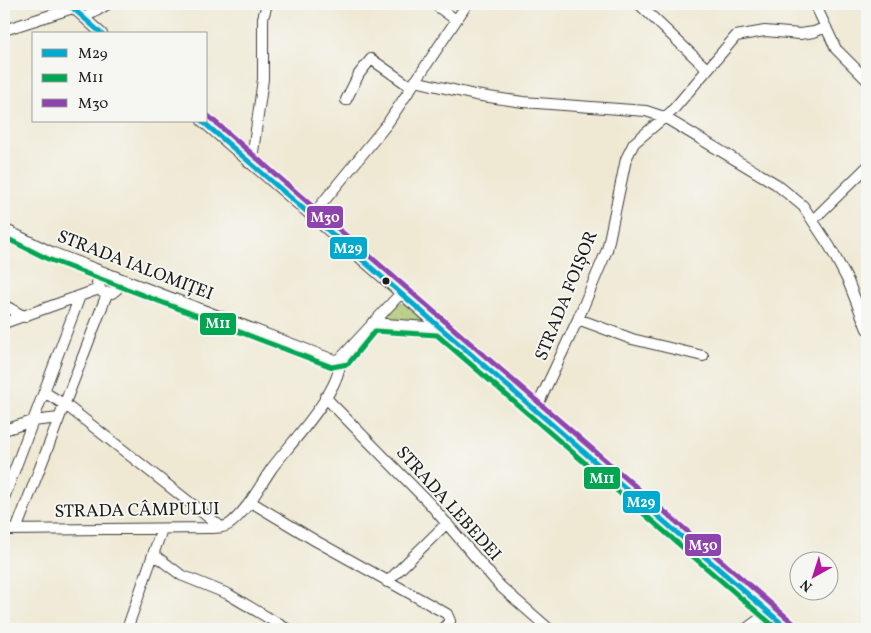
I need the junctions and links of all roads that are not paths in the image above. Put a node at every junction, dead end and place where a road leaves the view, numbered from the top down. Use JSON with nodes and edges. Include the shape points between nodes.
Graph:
{"nodes":[{"id":1,"x":108,"y":4,"type":"edge"},
{"id":2,"x":267,"y":4,"type":"edge"},
{"id":3,"x":434,"y":4,"type":"edge"},
{"id":4,"x":467,"y":4,"type":"edge"},
{"id":5,"x":815,"y":5,"type":"edge"},
{"id":6,"x":70,"y":6,"type":"edge"},
{"id":7,"x":642,"y":7,"type":"dead end"},
{"id":8,"x":84,"y":18,"type":"junction"},
{"id":9,"x":456,"y":20,"type":"junction"},
{"id":10,"x":826,"y":27,"type":"junction"},
{"id":11,"x":4,"y":30,"type":"edge"},
{"id":12,"x":100,"y":32,"type":"edge"},
{"id":13,"x":707,"y":69,"type":"junction"},
{"id":14,"x":867,"y":80,"type":"edge"},
{"id":15,"x":413,"y":84,"type":"junction"},
{"id":16,"x":346,"y":100,"type":"dead end"},
{"id":17,"x":664,"y":117,"type":"junction"},
{"id":18,"x":203,"y":122,"type":"edge"},
{"id":19,"x":249,"y":163,"type":"junction"},
{"id":20,"x":867,"y":167,"type":"edge"},
{"id":21,"x":311,"y":216,"type":"junction"},
{"id":22,"x":813,"y":220,"type":"junction"},
{"id":23,"x":4,"y":229,"type":"edge"},
{"id":24,"x":104,"y":272,"type":"junction"},
{"id":25,"x":118,"y":278,"type":"junction"},
{"id":26,"x":103,"y":291,"type":"junction"},
{"id":27,"x":401,"y":293,"type":"junction"},
{"id":28,"x":80,"y":296,"type":"junction"},
{"id":29,"x":4,"y":305,"type":"edge"},
{"id":30,"x":25,"y":317,"type":"junction"},
{"id":31,"x":578,"y":319,"type":"junction"},
{"id":32,"x":4,"y":323,"type":"edge"},
{"id":33,"x":372,"y":323,"type":"junction"},
{"id":34,"x":440,"y":328,"type":"junction"},
{"id":35,"x":867,"y":329,"type":"edge"},
{"id":36,"x":703,"y":356,"type":"dead end"},
{"id":37,"x":340,"y":360,"type":"junction"},
{"id":38,"x":44,"y":392,"type":"junction"},
{"id":39,"x":325,"y":397,"type":"junction"},
{"id":40,"x":64,"y":404,"type":"junction"},
{"id":41,"x":535,"y":411,"type":"junction"},
{"id":42,"x":59,"y":418,"type":"junction"},
{"id":43,"x":33,"y":421,"type":"junction"},
{"id":44,"x":4,"y":430,"type":"edge"},
{"id":45,"x":4,"y":498,"type":"edge"},
{"id":46,"x":251,"y":502,"type":"junction"},
{"id":47,"x":446,"y":523,"type":"junction"},
{"id":48,"x":221,"y":527,"type":"junction"},
{"id":49,"x":162,"y":529,"type":"junction"},
{"id":50,"x":4,"y":530,"type":"edge"},
{"id":51,"x":16,"y":530,"type":"junction"},
{"id":52,"x":154,"y":554,"type":"junction"},
{"id":53,"x":388,"y":582,"type":"junction"},
{"id":54,"x":769,"y":612,"type":"junction"},
{"id":55,"x":450,"y":627,"type":"edge"},
{"id":56,"x":128,"y":629,"type":"edge"},
{"id":57,"x":287,"y":629,"type":"edge"},
{"id":58,"x":549,"y":629,"type":"edge"},
{"id":59,"x":746,"y":629,"type":"edge"},
{"id":60,"x":788,"y":629,"type":"edge"}],
"edges":[{"from":1,"to":8,"type":"street"},
{"from":2,"to":19,"type":"street","via":[[262,18],[263,79]]},
{"from":3,"to":9,"type":"street"},
{"from":4,"to":9,"type":"street"},
{"from":5,"to":10,"type":"street"},
{"from":6,"to":8,"type":"street"},
{"from":6,"to":11,"type":"street"},
{"from":7,"to":13,"type":"street"},
{"from":8,"to":12,"type":"street"},
{"from":9,"to":15,"type":"street"},
{"from":10,"to":13,"type":"street","name":"STRADA FOIȘOR","via":[[800,34],[765,31],[736,36]]},
{"from":10,"to":14,"type":"street","via":[[842,57]]},
{"from":13,"to":17,"type":"street","name":"STRADA FOIȘOR"},
{"from":15,"to":16,"type":"street","via":[[371,59]]},
{"from":15,"to":17,"type":"street","via":[[497,99],[646,111]]},
{"from":15,"to":21,"type":"street","via":[[387,124]]},
{"from":17,"to":22,"type":"street","via":[[776,184]]},
{"from":17,"to":31,"type":"street","name":"STRADA FOIȘOR","via":[[637,140],[627,154],[606,250]]},
{"from":18,"to":19,"type":"street"},
{"from":19,"to":21,"type":"street"},
{"from":20,"to":22,"type":"street"},
{"from":21,"to":27,"type":"street"},
{"from":22,"to":35,"type":"street","via":[[848,281]]},
{"from":23,"to":24,"type":"street","name":"STRADA IALOMIȚEI","via":[[51,252]]},
{"from":24,"to":25,"type":"street","name":"STRADA IALOMIȚEI"},
{"from":24,"to":26,"type":"street","via":[[97,283]]},
{"from":25,"to":26,"type":"street","via":[[117,289]]},
{"from":25,"to":37,"type":"street","name":"STRADA IALOMIȚEI"},
{"from":26,"to":28,"type":"street"},
{"from":26,"to":40,"type":"street"},
{"from":27,"to":33,"type":"street","name":"STRADA CÂMPULUI"},
{"from":27,"to":34,"type":"street"},
{"from":28,"to":30,"type":"street"},
{"from":28,"to":38,"type":"street"},
{"from":29,"to":30,"type":"street"},
{"from":30,"to":32,"type":"street"},
{"from":31,"to":36,"type":"street","via":[[632,339]]},
{"from":31,"to":41,"type":"street","name":"STRADA FOIȘOR"},
{"from":33,"to":34,"type":"street"},
{"from":33,"to":37,"type":"street","name":"STRADA CÂMPULUI"},
{"from":34,"to":41,"type":"street"},
{"from":37,"to":39,"type":"street","name":"STRADA CÂMPULUI","via":[[339,371]]},
{"from":38,"to":40,"type":"street"},
{"from":38,"to":43,"type":"street"},
{"from":39,"to":46,"type":"street","name":"STRADA CÂMPULUI"},
{"from":39,"to":47,"type":"street","name":"STRADA LEBEDEI"},
{"from":40,"to":42,"type":"street"},
{"from":40,"to":48,"type":"street"},
{"from":41,"to":54,"type":"street"},
{"from":42,"to":43,"type":"street"},
{"from":42,"to":51,"type":"street"},
{"from":43,"to":44,"type":"street"},
{"from":43,"to":45,"type":"street"},
{"from":46,"to":48,"type":"street","name":"STRADA CÂMPULUI","via":[[235,519]]},
{"from":46,"to":53,"type":"street"},
{"from":47,"to":53,"type":"street"},
{"from":47,"to":58,"type":"street","name":"STRADA LEBEDEI","via":[[493,579]]},
{"from":48,"to":49,"type":"street","name":"STRADA CÂMPULUI"},
{"from":49,"to":51,"type":"street","name":"STRADA CÂMPULUI"},
{"from":49,"to":52,"type":"street"},
{"from":50,"to":51,"type":"street","name":"STRADA CÂMPULUI"},
{"from":52,"to":56,"type":"street"},
{"from":52,"to":57,"type":"street","via":[[181,575],[228,594]]},
{"from":53,"to":55,"type":"street","via":[[447,614]]},
{"from":54,"to":59,"type":"street"},
{"from":54,"to":60,"type":"street"}]}
